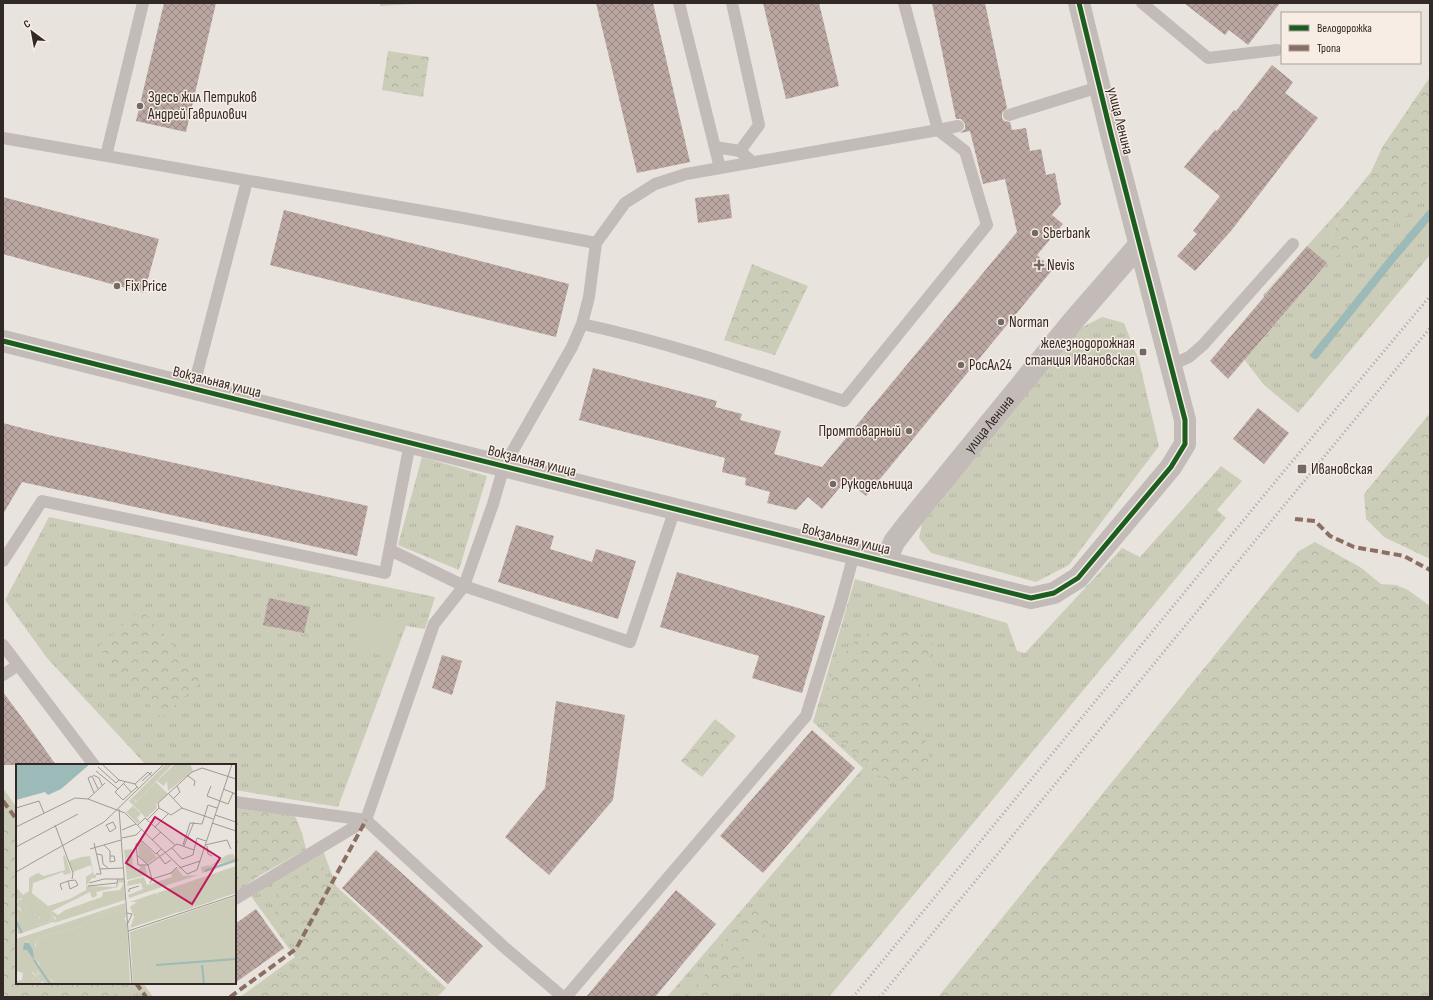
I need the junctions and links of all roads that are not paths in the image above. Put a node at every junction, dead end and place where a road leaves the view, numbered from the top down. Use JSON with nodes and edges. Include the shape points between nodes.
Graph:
{"nodes":[{"id":1,"x":143,"y":3,"type":"edge"},
{"id":2,"x":679,"y":3,"type":"edge"},
{"id":3,"x":732,"y":3,"type":"edge"},
{"id":4,"x":904,"y":3,"type":"edge"},
{"id":5,"x":1079,"y":3,"type":"edge"},
{"id":6,"x":1142,"y":3,"type":"edge"},
{"id":7,"x":1277,"y":50,"type":"dead end"},
{"id":8,"x":1099,"y":87,"type":"junction"},
{"id":9,"x":1008,"y":115,"type":"dead end"},
{"id":10,"x":958,"y":126,"type":"dead end"},
{"id":11,"x":938,"y":130,"type":"junction"},
{"id":12,"x":3,"y":138,"type":"edge"},
{"id":13,"x":715,"y":147,"type":"junction"},
{"id":14,"x":740,"y":152,"type":"junction"},
{"id":15,"x":106,"y":156,"type":"junction"},
{"id":16,"x":752,"y":162,"type":"junction"},
{"id":17,"x":720,"y":168,"type":"junction"},
{"id":18,"x":247,"y":181,"type":"junction"},
{"id":19,"x":596,"y":243,"type":"junction"},
{"id":20,"x":1293,"y":244,"type":"dead end"},
{"id":21,"x":1139,"y":245,"type":"junction"},
{"id":22,"x":582,"y":324,"type":"junction"},
{"id":23,"x":3,"y":341,"type":"edge"},
{"id":24,"x":1171,"y":365,"type":"junction"},
{"id":25,"x":193,"y":389,"type":"junction"},
{"id":26,"x":410,"y":443,"type":"junction"},
{"id":27,"x":504,"y":466,"type":"junction"},
{"id":28,"x":675,"y":509,"type":"junction"},
{"id":29,"x":390,"y":550,"type":"junction"},
{"id":30,"x":854,"y":554,"type":"junction"},
{"id":31,"x":3,"y":562,"type":"edge"},
{"id":32,"x":886,"y":562,"type":"junction"},
{"id":33,"x":464,"y":586,"type":"junction"},
{"id":34,"x":3,"y":644,"type":"edge"},
{"id":35,"x":18,"y":665,"type":"junction"},
{"id":36,"x":3,"y":676,"type":"edge"},
{"id":37,"x":95,"y":764,"type":"edge"},
{"id":38,"x":236,"y":802,"type":"edge"},
{"id":39,"x":366,"y":820,"type":"junction"},
{"id":40,"x":236,"y":897,"type":"edge"},
{"id":41,"x":563,"y":997,"type":"edge"},
{"id":42,"x":566,"y":997,"type":"edge"}],
"edges":[{"from":1,"to":15,"type":"lane"},
{"from":2,"to":13,"type":"lane"},
{"from":3,"to":14,"type":"lane","via":[[759,125]]},
{"from":4,"to":11,"type":"lane"},
{"from":5,"to":8,"type":"street","name":"улица Ленина"},
{"from":6,"to":7,"type":"lane","via":[[1208,58]]},
{"from":8,"to":9,"type":"lane"},
{"from":8,"to":21,"type":"street","name":"улица Ленина"},
{"from":10,"to":11,"type":"lane"},
{"from":11,"to":16,"type":"lane"},
{"from":11,"to":22,"type":"lane","via":[[965,151],[987,225],[844,401],[728,364]]},
{"from":12,"to":15,"type":"lane"},
{"from":13,"to":14,"type":"lane"},
{"from":13,"to":17,"type":"lane"},
{"from":14,"to":16,"type":"lane"},
{"from":15,"to":18,"type":"lane"},
{"from":16,"to":17,"type":"lane"},
{"from":17,"to":19,"type":"lane","via":[[686,174],[654,184],[625,203]]},
{"from":18,"to":19,"type":"lane"},
{"from":18,"to":25,"type":"lane"},
{"from":19,"to":22,"type":"lane","via":[[589,297]]},
{"from":20,"to":24,"type":"lane","via":[[1203,345],[1189,357]]},
{"from":21,"to":24,"type":"street","name":"Вокзальная улица"},
{"from":21,"to":32,"type":"street","name":"улица Ленина","via":[[1068,327],[906,525],[894,542]]},
{"from":22,"to":27,"type":"lane","via":[[572,347]]},
{"from":23,"to":25,"type":"street","name":"Вокзальная улица"},
{"from":24,"to":32,"type":"street","name":"Вокзальная улица","via":[[1185,420],[1185,444],[1171,467],[1078,578],[1054,593],[1031,598]]},
{"from":25,"to":26,"type":"street","name":"Вокзальная улица"},
{"from":26,"to":27,"type":"street","name":"Вокзальная улица"},
{"from":26,"to":29,"type":"lane"},
{"from":27,"to":28,"type":"street","name":"Вокзальная улица"},
{"from":27,"to":33,"type":"lane"},
{"from":28,"to":30,"type":"street","name":"Вокзальная улица"},
{"from":28,"to":33,"type":"lane","via":[[630,642]]},
{"from":29,"to":31,"type":"lane","via":[[385,573],[42,501]]},
{"from":29,"to":33,"type":"lane"},
{"from":30,"to":32,"type":"street","name":"Вокзальная улица"},
{"from":30,"to":42,"type":"lane","via":[[806,716]]},
{"from":33,"to":39,"type":"lane","via":[[434,624]]},
{"from":34,"to":35,"type":"lane"},
{"from":35,"to":36,"type":"lane"},
{"from":35,"to":37,"type":"lane"},
{"from":38,"to":39,"type":"lane"},
{"from":39,"to":40,"type":"lane"},
{"from":39,"to":41,"type":"lane"}]}
